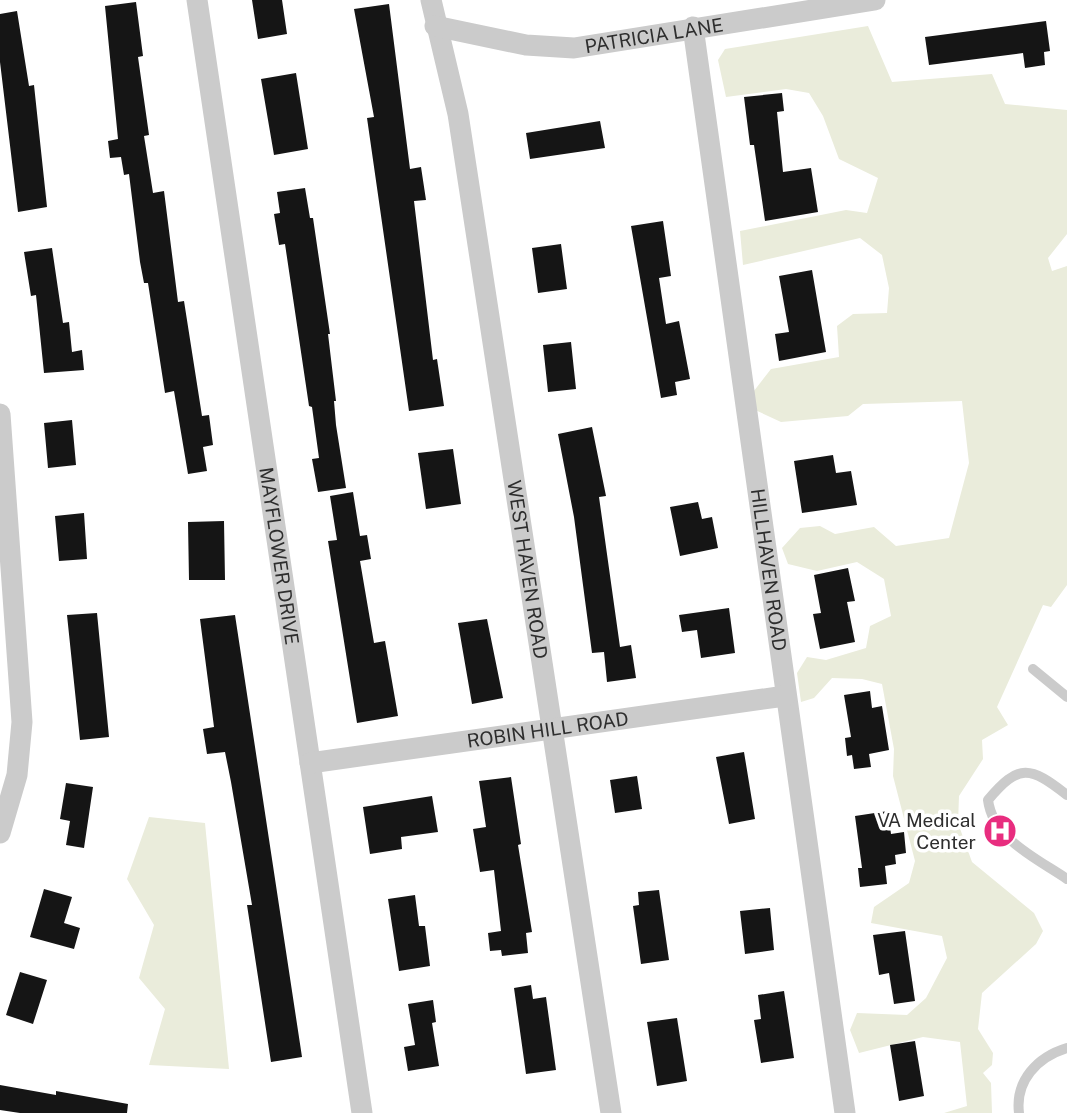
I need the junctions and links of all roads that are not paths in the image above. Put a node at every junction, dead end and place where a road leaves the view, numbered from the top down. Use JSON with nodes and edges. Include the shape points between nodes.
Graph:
{"nodes":[{"id":1,"x":197,"y":0,"type":"edge"},
{"id":2,"x":431,"y":0,"type":"edge"},
{"id":3,"x":875,"y":0,"type":"edge"},
{"id":4,"x":793,"y":6,"type":"edge"},
{"id":5,"x":435,"y":26,"type":"junction"},
{"id":6,"x":693,"y":27,"type":"junction"},
{"id":7,"x":0,"y":414,"type":"edge"},
{"id":8,"x":1032,"y":669,"type":"dead end"},
{"id":9,"x":785,"y":696,"type":"junction"},
{"id":10,"x":1067,"y":697,"type":"edge"},
{"id":11,"x":551,"y":729,"type":"junction"},
{"id":12,"x":310,"y":763,"type":"junction"},
{"id":13,"x":1067,"y":795,"type":"edge"},
{"id":14,"x":0,"y":833,"type":"edge"},
{"id":15,"x":1067,"y":878,"type":"edge"},
{"id":16,"x":1067,"y":1048,"type":"edge"},
{"id":17,"x":362,"y":1113,"type":"edge"},
{"id":18,"x":611,"y":1113,"type":"edge"},
{"id":19,"x":845,"y":1113,"type":"edge"},
{"id":20,"x":1019,"y":1113,"type":"edge"}],
"edges":[{"from":1,"to":12,"type":"street","name":"MAYFLOWER DRIVE"},
{"from":2,"to":5,"type":"street","name":"WEST HAVEN ROAD"},
{"from":3,"to":4,"type":"street","name":"PATRICIA LANE"},
{"from":4,"to":6,"type":"street","name":"PATRICIA LANE"},
{"from":5,"to":6,"type":"street","name":"PATRICIA LANE","via":[[526,45],[574,48]]},
{"from":5,"to":11,"type":"street","name":"WEST HAVEN ROAD","via":[[458,114]]},
{"from":6,"to":9,"type":"street","name":"HILLHAVEN ROAD"},
{"from":7,"to":14,"type":"street","via":[[22,722],[17,775]]},
{"from":8,"to":10,"type":"lane"},
{"from":9,"to":11,"type":"street","name":"ROBIN HILL ROAD"},
{"from":9,"to":19,"type":"street","name":"HILLHAVEN ROAD"},
{"from":11,"to":12,"type":"street","name":"ROBIN HILL ROAD"},
{"from":11,"to":18,"type":"street","name":"WEST HAVEN ROAD"},
{"from":12,"to":17,"type":"street","name":"MAYFLOWER DRIVE"},
{"from":13,"to":15,"type":"lane","via":[[1043,776],[1025,771],[1007,777],[988,800],[990,816],[1009,840]]},
{"from":16,"to":20,"type":"lane","via":[[1028,1072],[1017,1095]]}]}
